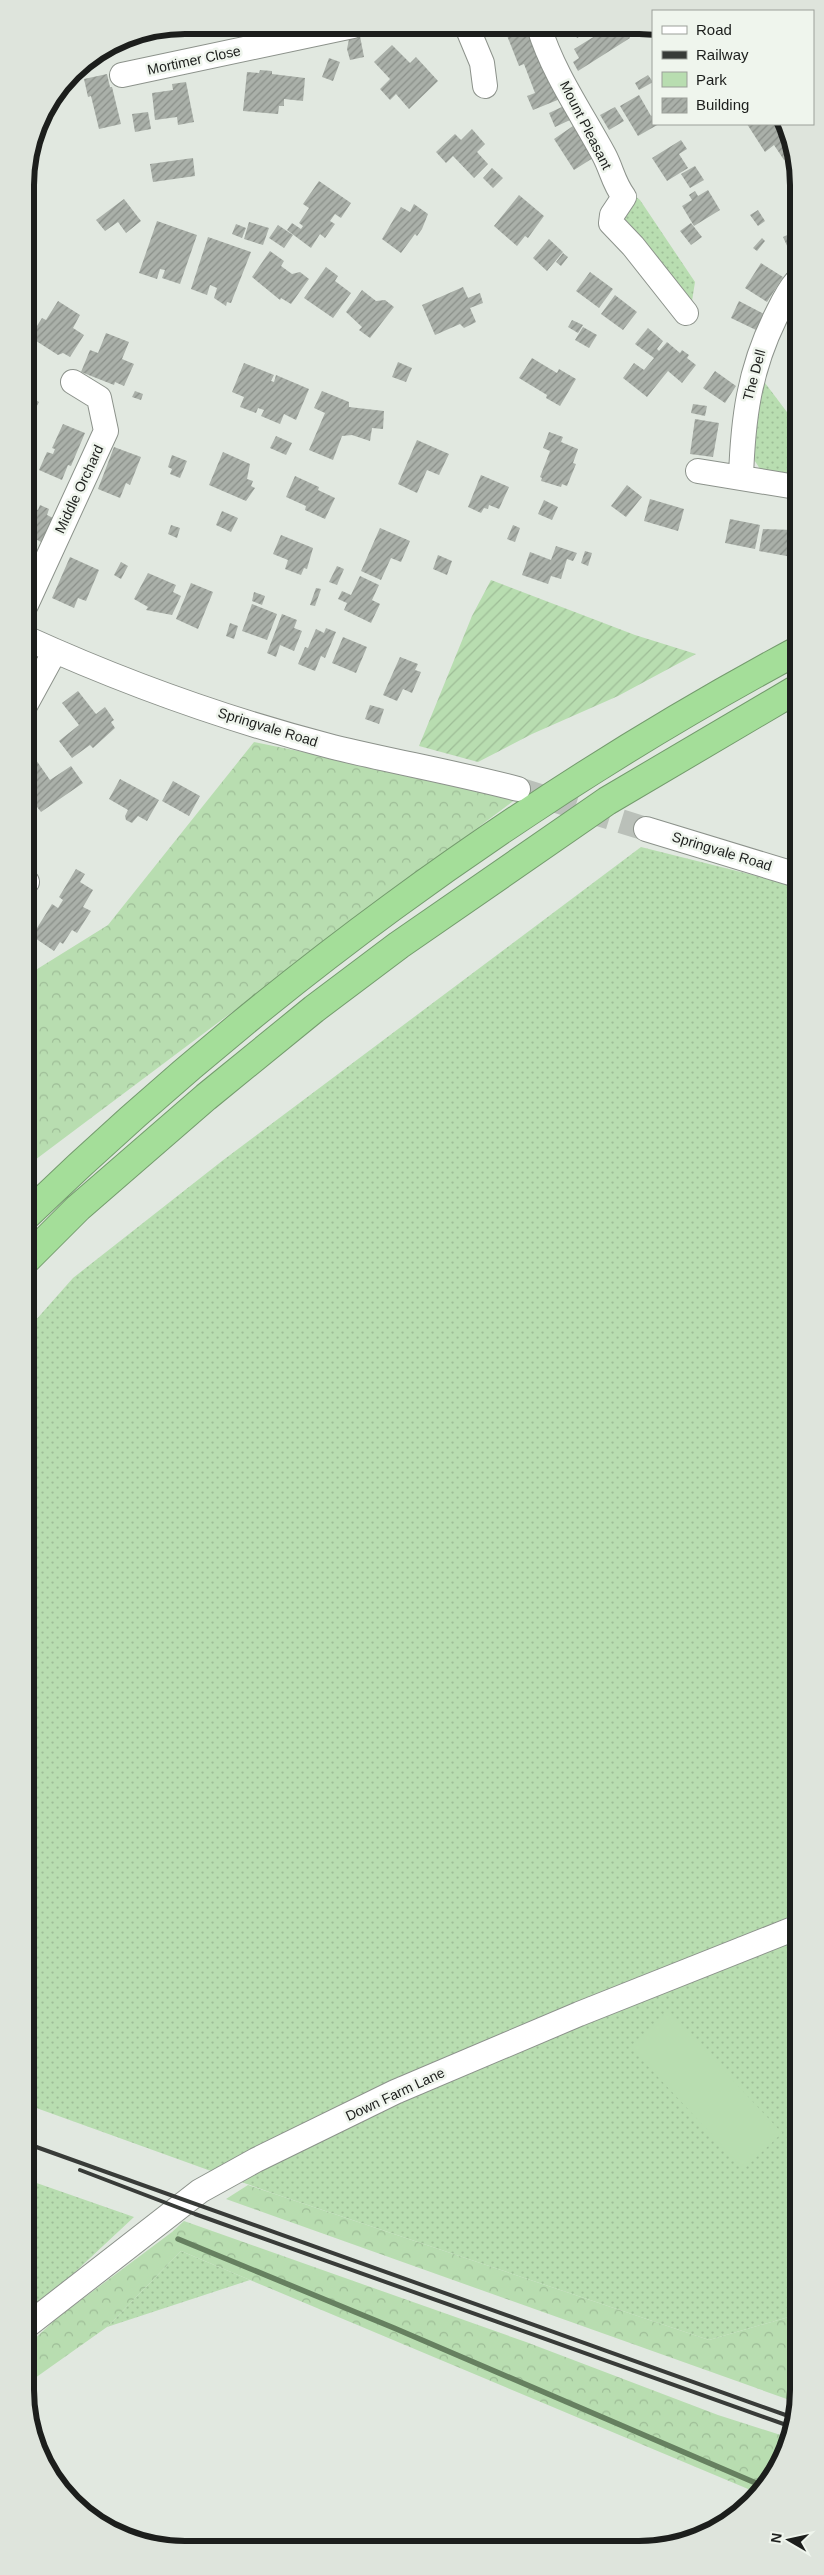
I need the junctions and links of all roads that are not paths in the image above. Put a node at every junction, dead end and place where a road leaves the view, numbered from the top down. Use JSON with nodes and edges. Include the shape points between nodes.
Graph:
{"nodes":[{"id":1,"x":315,"y":34,"type":"edge"},
{"id":2,"x":470,"y":34,"type":"edge"},
{"id":3,"x":542,"y":34,"type":"edge"},
{"id":4,"x":122,"y":75,"type":"dead end"},
{"id":5,"x":485,"y":86,"type":"dead end"},
{"id":6,"x":790,"y":290,"type":"edge"},
{"id":7,"x":686,"y":313,"type":"dead end"},
{"id":8,"x":73,"y":382,"type":"dead end"},
{"id":9,"x":698,"y":470,"type":"dead end"},
{"id":10,"x":741,"y":477,"type":"junction"},
{"id":11,"x":790,"y":486,"type":"edge"},
{"id":12,"x":34,"y":588,"type":"edge"},
{"id":13,"x":34,"y":642,"type":"edge"},
{"id":14,"x":55,"y":651,"type":"junction"},
{"id":15,"x":790,"y":655,"type":"edge"},
{"id":16,"x":34,"y":689,"type":"edge"},
{"id":17,"x":790,"y":693,"type":"edge"},
{"id":18,"x":518,"y":789,"type":"tunnel mouth"},
{"id":19,"x":646,"y":829,"type":"tunnel mouth"},
{"id":20,"x":790,"y":873,"type":"edge"},
{"id":21,"x":34,"y":1209,"type":"edge"},
{"id":22,"x":34,"y":1252,"type":"edge"},
{"id":23,"x":790,"y":1930,"type":"edge"},
{"id":24,"x":34,"y":2320,"type":"edge"}],
"edges":[{"from":1,"to":4,"type":"street","name":"Mortimer Close"},
{"from":2,"to":5,"type":"street","via":[[482,63]]},
{"from":3,"to":7,"type":"street","name":"Mount Pleasant","via":[[569,93],[606,160],[613,183],[624,197],[612,215],[611,223]]},
{"from":6,"to":10,"type":"street","name":"The Dell","via":[[764,342],[747,395]]},
{"from":8,"to":12,"type":"street","name":"Middle Orchard","via":[[99,398],[106,431]]},
{"from":9,"to":10,"type":"street"},
{"from":10,"to":11,"type":"street"},
{"from":13,"to":14,"type":"street","name":"Springvale Road"},
{"from":14,"to":16,"type":"street"},
{"from":14,"to":18,"type":"street","name":"Springvale Road","via":[[143,687],[256,726]]},
{"from":15,"to":21,"type":"highway","via":[[642,739],[476,846],[374,920],[179,1076]]},
{"from":17,"to":22,"type":"highway","via":[[607,801],[399,944],[206,1097],[78,1208]]},
{"from":19,"to":20,"type":"street","name":"Springvale Road"},
{"from":23,"to":24,"type":"street","name":"Down Farm Lane","via":[[395,2092],[256,2160],[200,2190]]}]}
